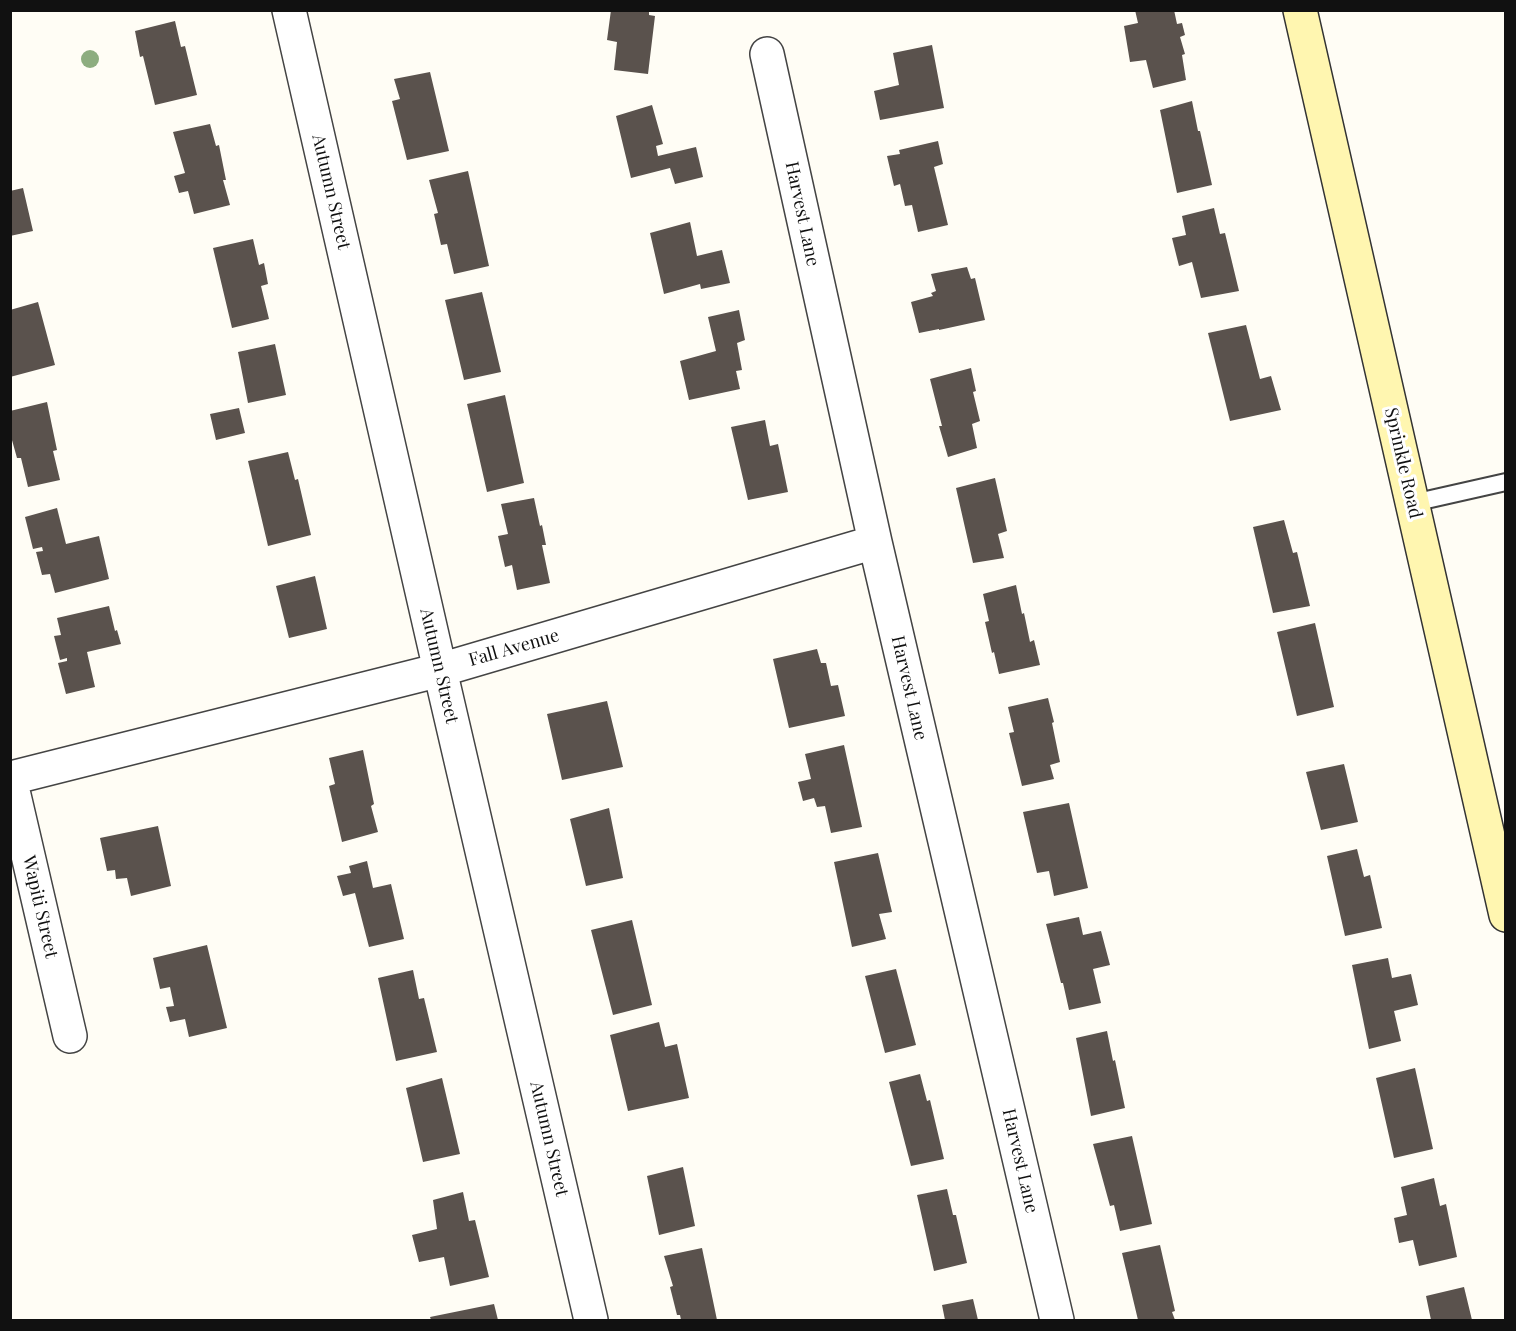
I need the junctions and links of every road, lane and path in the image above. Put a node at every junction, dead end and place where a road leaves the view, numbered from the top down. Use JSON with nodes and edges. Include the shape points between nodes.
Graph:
{"nodes":[{"id":1,"x":290,"y":10,"type":"edge"},
{"id":2,"x":1300,"y":10,"type":"edge"},
{"id":3,"x":767,"y":54,"type":"dead end"},
{"id":4,"x":1506,"y":482,"type":"edge"},
{"id":5,"x":1413,"y":503,"type":"junction"},
{"id":6,"x":875,"y":542,"type":"junction"},
{"id":7,"x":440,"y":670,"type":"junction"},
{"id":8,"x":11,"y":778,"type":"edge"},
{"id":9,"x":1499,"y":856,"type":"edge"},
{"id":10,"x":1506,"y":915,"type":"edge"},
{"id":11,"x":70,"y":1036,"type":"dead end"},
{"id":12,"x":591,"y":1320,"type":"edge"},
{"id":13,"x":1057,"y":1320,"type":"edge"}],
"edges":[{"from":1,"to":7,"type":"street","name":"Autumn Street"},
{"from":2,"to":5,"type":"main road","name":"Sprinkle Road"},
{"from":3,"to":6,"type":"street","name":"Harvest Lane"},
{"from":4,"to":5,"type":"lane"},
{"from":5,"to":9,"type":"main road","name":"Sprinkle Road"},
{"from":6,"to":7,"type":"street","name":"Fall Avenue"},
{"from":6,"to":13,"type":"street","name":"Harvest Lane"},
{"from":7,"to":8,"type":"street","name":"Fall Avenue"},
{"from":7,"to":12,"type":"street","name":"Autumn Street"},
{"from":8,"to":11,"type":"street","name":"Wapiti Street"},
{"from":9,"to":10,"type":"main road","name":"Sprinkle Road"}]}
